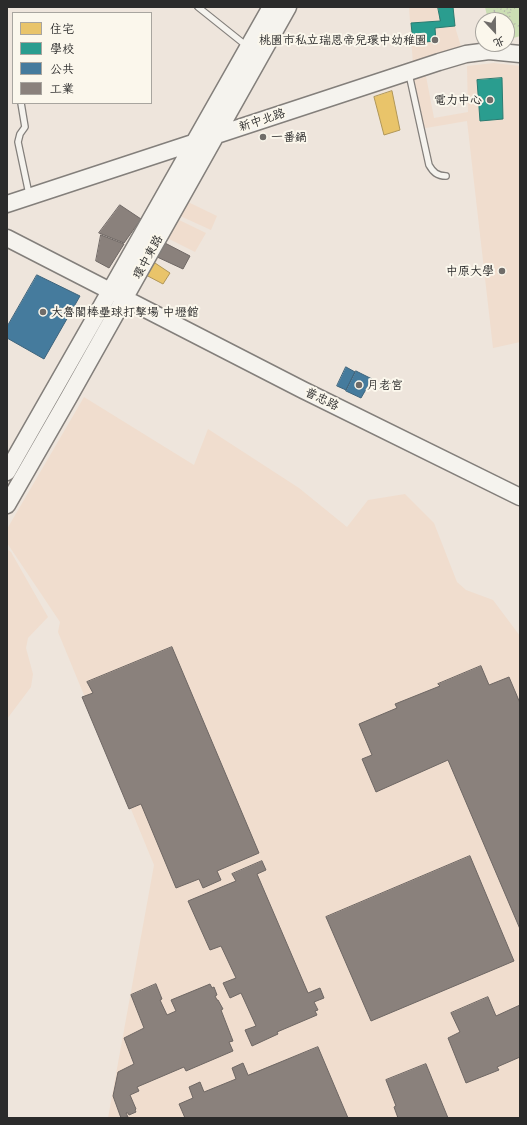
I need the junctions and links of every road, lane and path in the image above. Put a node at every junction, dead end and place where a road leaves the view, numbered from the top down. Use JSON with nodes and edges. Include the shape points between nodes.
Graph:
{"nodes":[{"id":1,"x":198,"y":7,"type":"edge"},
{"id":2,"x":271,"y":7,"type":"edge"},
{"id":3,"x":288,"y":7,"type":"edge"},
{"id":4,"x":497,"y":7,"type":"edge"},
{"id":5,"x":503,"y":7,"type":"edge"},
{"id":6,"x":517,"y":7,"type":"edge"},
{"id":7,"x":510,"y":10,"type":"joint"},
{"id":8,"x":506,"y":12,"type":"edge"},
{"id":9,"x":520,"y":27,"type":"edge"},
{"id":10,"x":248,"y":47,"type":"junction"},
{"id":11,"x":520,"y":54,"type":"edge"},
{"id":12,"x":408,"y":72,"type":"junction"},
{"id":13,"x":21,"y":104,"type":"edge"},
{"id":14,"x":217,"y":134,"type":"junction"},
{"id":15,"x":196,"y":141,"type":"junction"},
{"id":16,"x":446,"y":176,"type":"dead end"},
{"id":17,"x":30,"y":197,"type":"junction"},
{"id":18,"x":7,"y":204,"type":"edge"},
{"id":19,"x":7,"y":238,"type":"edge"},
{"id":20,"x":109,"y":291,"type":"junction"},
{"id":21,"x":124,"y":299,"type":"junction"},
{"id":22,"x":7,"y":472,"type":"edge"},
{"id":23,"x":520,"y":485,"type":"edge"},
{"id":24,"x":520,"y":497,"type":"edge"},
{"id":25,"x":7,"y":506,"type":"edge"}],
"edges":[{"from":1,"to":10,"type":"lane"},
{"from":2,"to":10,"type":"street","name":"環中東路"},
{"from":3,"to":14,"type":"street","name":"環中東路"},
{"from":4,"to":8,"type":"path"},
{"from":4,"to":9,"type":"path","bridge":true,"via":[[494,11]]},
{"from":5,"to":7,"type":"path"},
{"from":6,"to":7,"type":"path"},
{"from":10,"to":15,"type":"street","name":"環中東路"},
{"from":11,"to":12,"type":"street","name":"新中北路","via":[[489,51],[466,54]]},
{"from":12,"to":14,"type":"street","name":"新中北路"},
{"from":12,"to":16,"type":"lane","via":[[429,165],[440,176]]},
{"from":13,"to":17,"type":"lane","via":[[25,127],[18,142]]},
{"from":14,"to":15,"type":"street","name":"新中北路"},
{"from":14,"to":21,"type":"street","name":"環中東路"},
{"from":15,"to":17,"type":"street","name":"新中北路"},
{"from":15,"to":20,"type":"street","name":"環中東路"},
{"from":17,"to":18,"type":"street","name":"新中北路"},
{"from":19,"to":20,"type":"street","name":"普忠路"},
{"from":20,"to":21,"type":"street","name":"普忠路"},
{"from":20,"to":22,"type":"street","name":"環中東路"},
{"from":21,"to":23,"type":"street","name":"普忠路","via":[[145,296]]},
{"from":21,"to":24,"type":"street","name":"普忠路"},
{"from":21,"to":25,"type":"street","name":"環中東路"}]}
